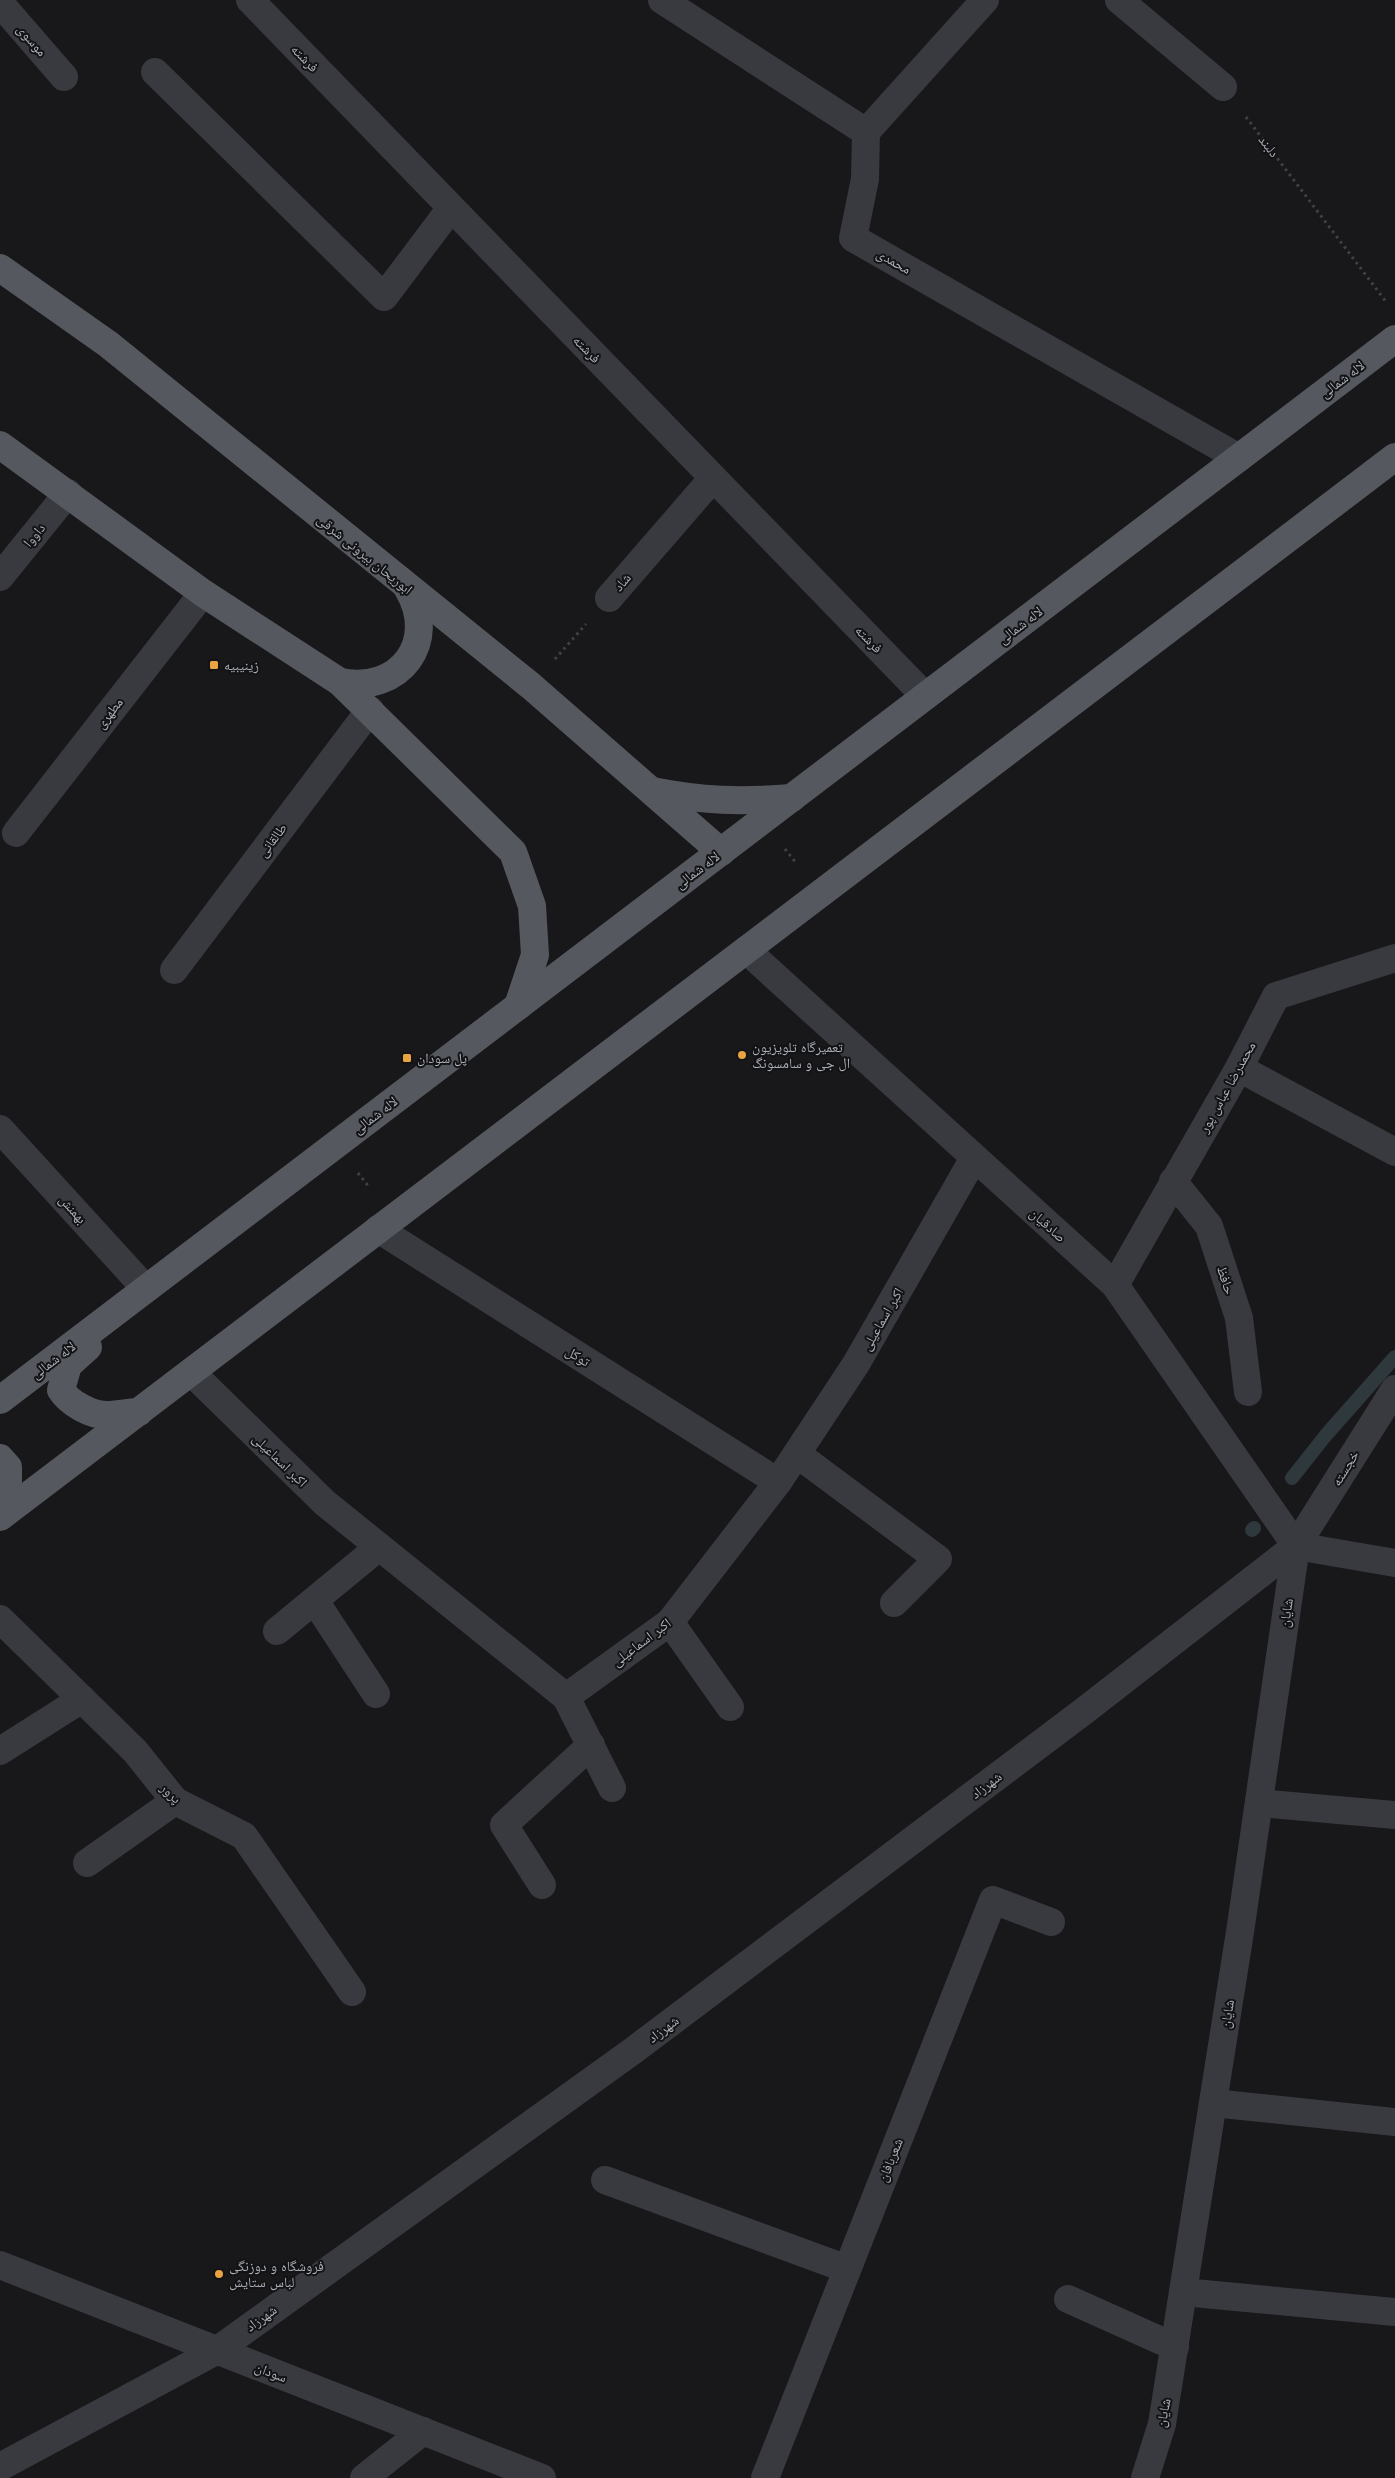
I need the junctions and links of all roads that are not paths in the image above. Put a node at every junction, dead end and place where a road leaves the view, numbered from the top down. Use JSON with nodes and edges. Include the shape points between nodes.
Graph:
{"nodes":[{"id":1,"x":662,"y":0,"type":"edge"},
{"id":2,"x":985,"y":0,"type":"edge"},
{"id":3,"x":1119,"y":0,"type":"edge"},
{"id":4,"x":0,"y":3,"type":"edge"},
{"id":5,"x":262,"y":5,"type":"edge"},
{"id":6,"x":155,"y":72,"type":"dead end"},
{"id":7,"x":64,"y":77,"type":"dead end"},
{"id":8,"x":1223,"y":87,"type":"road end"},
{"id":9,"x":866,"y":132,"type":"junction"},
{"id":10,"x":451,"y":208,"type":"junction"},
{"id":11,"x":0,"y":268,"type":"edge"},
{"id":12,"x":1395,"y":339,"type":"edge"},
{"id":13,"x":0,"y":445,"type":"edge"},
{"id":14,"x":1395,"y":457,"type":"edge"},
{"id":15,"x":1239,"y":458,"type":"junction"},
{"id":16,"x":713,"y":478,"type":"junction"},
{"id":17,"x":68,"y":493,"type":"junction"},
{"id":18,"x":0,"y":577,"type":"edge"},
{"id":19,"x":408,"y":589,"type":"junction"},
{"id":20,"x":203,"y":593,"type":"junction"},
{"id":21,"x":609,"y":598,"type":"road end"},
{"id":22,"x":340,"y":682,"type":"junction"},
{"id":23,"x":925,"y":696,"type":"junction"},
{"id":24,"x":370,"y":710,"type":"junction"},
{"id":25,"x":651,"y":791,"type":"junction"},
{"id":26,"x":792,"y":798,"type":"junction"},
{"id":27,"x":16,"y":833,"type":"dead end"},
{"id":28,"x":721,"y":852,"type":"junction"},
{"id":29,"x":746,"y":950,"type":"junction"},
{"id":30,"x":1395,"y":958,"type":"edge"},
{"id":31,"x":174,"y":970,"type":"dead end"},
{"id":32,"x":518,"y":1006,"type":"junction"},
{"id":33,"x":1239,"y":1068,"type":"junction"},
{"id":34,"x":0,"y":1129,"type":"edge"},
{"id":35,"x":1395,"y":1152,"type":"edge"},
{"id":36,"x":974,"y":1158,"type":"junction"},
{"id":37,"x":1173,"y":1181,"type":"junction"},
{"id":38,"x":386,"y":1223,"type":"junction"},
{"id":39,"x":1115,"y":1285,"type":"junction"},
{"id":40,"x":137,"y":1296,"type":"junction"},
{"id":41,"x":191,"y":1372,"type":"junction"},
{"id":42,"x":1395,"y":1389,"type":"edge"},
{"id":43,"x":1248,"y":1392,"type":"dead end"},
{"id":44,"x":0,"y":1400,"type":"edge"},
{"id":45,"x":139,"y":1412,"type":"junction"},
{"id":46,"x":797,"y":1454,"type":"junction"},
{"id":47,"x":0,"y":1458,"type":"edge"},
{"id":48,"x":778,"y":1482,"type":"junction"},
{"id":49,"x":0,"y":1497,"type":"edge"},
{"id":50,"x":0,"y":1517,"type":"edge"},
{"id":51,"x":1296,"y":1546,"type":"junction"},
{"id":52,"x":379,"y":1547,"type":"junction"},
{"id":53,"x":1395,"y":1563,"type":"edge"},
{"id":54,"x":315,"y":1600,"type":"junction"},
{"id":55,"x":894,"y":1603,"type":"dead end"},
{"id":56,"x":0,"y":1619,"type":"edge"},
{"id":57,"x":670,"y":1622,"type":"junction"},
{"id":58,"x":277,"y":1631,"type":"dead end"},
{"id":59,"x":376,"y":1694,"type":"dead end"},
{"id":60,"x":566,"y":1697,"type":"junction"},
{"id":61,"x":82,"y":1699,"type":"junction"},
{"id":62,"x":730,"y":1707,"type":"dead end"},
{"id":63,"x":591,"y":1745,"type":"junction"},
{"id":64,"x":0,"y":1751,"type":"edge"},
{"id":65,"x":612,"y":1788,"type":"dead end"},
{"id":66,"x":175,"y":1801,"type":"junction"},
{"id":67,"x":1259,"y":1803,"type":"junction"},
{"id":68,"x":1395,"y":1815,"type":"edge"},
{"id":69,"x":87,"y":1863,"type":"dead end"},
{"id":70,"x":542,"y":1884,"type":"dead end"},
{"id":71,"x":1051,"y":1922,"type":"dead end"},
{"id":72,"x":352,"y":1992,"type":"dead end"},
{"id":73,"x":1213,"y":2103,"type":"junction"},
{"id":74,"x":1395,"y":2122,"type":"edge"},
{"id":75,"x":606,"y":2180,"type":"dead end"},
{"id":76,"x":0,"y":2265,"type":"edge"},
{"id":77,"x":847,"y":2269,"type":"junction"},
{"id":78,"x":1183,"y":2292,"type":"junction"},
{"id":79,"x":1068,"y":2299,"type":"dead end"},
{"id":80,"x":1395,"y":2312,"type":"edge"},
{"id":81,"x":1174,"y":2346,"type":"junction"},
{"id":82,"x":216,"y":2351,"type":"junction"},
{"id":83,"x":422,"y":2431,"type":"junction"},
{"id":84,"x":0,"y":2467,"type":"edge"},
{"id":85,"x":364,"y":2478,"type":"edge"},
{"id":86,"x":542,"y":2478,"type":"edge"},
{"id":87,"x":765,"y":2478,"type":"edge"},
{"id":88,"x":1145,"y":2478,"type":"edge"}],
"edges":[{"from":1,"to":9,"type":"street"},
{"from":2,"to":9,"type":"street"},
{"from":3,"to":8,"type":"street"},
{"from":4,"to":7,"type":"street","name":"موسوی"},
{"from":5,"to":10,"type":"street","name":"فرشته"},
{"from":6,"to":10,"type":"street","via":[[384,298]]},
{"from":9,"to":15,"type":"street","name":"محمدی","via":[[865,179],[853,238]]},
{"from":10,"to":16,"type":"street","name":"فرشته"},
{"from":11,"to":19,"type":"main road","name":"ابوریحان بیرونی شرقی","via":[[108,344]]},
{"from":12,"to":15,"type":"main road","name":"لاله شمالی"},
{"from":13,"to":17,"type":"main road"},
{"from":14,"to":29,"type":"main road"},
{"from":15,"to":23,"type":"main road","name":"لاله شمالی"},
{"from":16,"to":21,"type":"street","name":"شاد"},
{"from":16,"to":23,"type":"street","name":"فرشته"},
{"from":17,"to":18,"type":"street","name":"داووا"},
{"from":17,"to":20,"type":"main road"},
{"from":19,"to":22,"type":"main road","via":[[417,604],[419,637],[403,667],[374,683]]},
{"from":19,"to":25,"type":"main road","name":"ابوریحان بیرونی شرقی","via":[[531,686]]},
{"from":20,"to":22,"type":"main road"},
{"from":20,"to":27,"type":"street","name":"مطهری"},
{"from":22,"to":24,"type":"main road"},
{"from":23,"to":26,"type":"main road","name":"لاله شمالی"},
{"from":24,"to":31,"type":"street","name":"طالقانی"},
{"from":24,"to":32,"type":"main road","via":[[513,852],[532,906],[535,955]]},
{"from":25,"to":26,"type":"main road","via":[[695,799],[744,802]]},
{"from":25,"to":28,"type":"main road","name":"ابوریحان بیرونی شرقی"},
{"from":26,"to":28,"type":"main road","name":"لاله شمالی"},
{"from":28,"to":32,"type":"main road","name":"لاله شمالی"},
{"from":29,"to":36,"type":"street","name":"صادقیان"},
{"from":29,"to":38,"type":"main road"},
{"from":30,"to":33,"type":"street","name":"محمدرضا عباس پور","via":[[1276,996]]},
{"from":32,"to":40,"type":"main road","name":"لاله شمالی"},
{"from":33,"to":35,"type":"street"},
{"from":33,"to":37,"type":"street","name":"محمدرضا عباس پور"},
{"from":34,"to":40,"type":"street","name":"بهمنش"},
{"from":36,"to":39,"type":"street","name":"صادقیان"},
{"from":36,"to":46,"type":"street","name":"اکبر اسماعیلی","via":[[856,1364]]},
{"from":37,"to":39,"type":"street","name":"محمدرضا عباس پور"},
{"from":37,"to":43,"type":"street","name":"حافظ","via":[[1209,1226],[1238,1318]]},
{"from":38,"to":41,"type":"main road"},
{"from":38,"to":48,"type":"street","name":"توکل"},
{"from":39,"to":51,"type":"street","name":"صادقیان"},
{"from":40,"to":44,"type":"main road","name":"لاله شمالی"},
{"from":40,"to":45,"type":"main road","via":[[113,1325],[68,1365],[61,1390],[65,1397],[83,1408],[104,1415]]},
{"from":41,"to":45,"type":"main road"},
{"from":41,"to":52,"type":"street","name":"اکبر اسماعیلی","via":[[325,1503]]},
{"from":42,"to":51,"type":"street","name":"خجسته"},
{"from":45,"to":50,"type":"main road"},
{"from":46,"to":48,"type":"street","name":"اکبر اسماعیلی"},
{"from":46,"to":55,"type":"street","via":[[938,1559]]},
{"from":47,"to":49,"type":"main road","via":[[8,1467],[8,1482]]},
{"from":48,"to":57,"type":"street","name":"اکبر اسماعیلی"},
{"from":51,"to":53,"type":"street"},
{"from":51,"to":67,"type":"street","name":"شایان"},
{"from":51,"to":82,"type":"street","name":"شهرزاد","via":[[1084,1711],[634,2050]]},
{"from":52,"to":54,"type":"street"},
{"from":52,"to":60,"type":"street","name":"اکبر اسماعیلی"},
{"from":54,"to":58,"type":"street"},
{"from":54,"to":59,"type":"street"},
{"from":56,"to":61,"type":"street","name":"پرور"},
{"from":57,"to":60,"type":"street","name":"اکبر اسماعیلی"},
{"from":57,"to":62,"type":"street"},
{"from":60,"to":63,"type":"street"},
{"from":61,"to":64,"type":"street"},
{"from":61,"to":66,"type":"street","name":"پرور","via":[[135,1751]]},
{"from":63,"to":65,"type":"street"},
{"from":63,"to":70,"type":"street","via":[[504,1825]]},
{"from":66,"to":69,"type":"street"},
{"from":66,"to":72,"type":"street","name":"پرور","via":[[244,1836]]},
{"from":67,"to":68,"type":"street"},
{"from":67,"to":73,"type":"street","name":"شایان"},
{"from":71,"to":77,"type":"street","name":"شعربافان","via":[[993,1900]]},
{"from":73,"to":74,"type":"street"},
{"from":73,"to":78,"type":"street","name":"شایان"},
{"from":75,"to":77,"type":"street"},
{"from":76,"to":82,"type":"street","name":"سودان"},
{"from":77,"to":87,"type":"street","name":"شعربافان"},
{"from":78,"to":80,"type":"street"},
{"from":78,"to":81,"type":"street","name":"شایان"},
{"from":79,"to":81,"type":"street"},
{"from":81,"to":88,"type":"street","name":"شایان","via":[[1162,2424]]},
{"from":82,"to":83,"type":"street","name":"سودان"},
{"from":82,"to":84,"type":"street","name":"شهرزاد"},
{"from":83,"to":85,"type":"street"},
{"from":83,"to":86,"type":"street","name":"سودان"}]}
